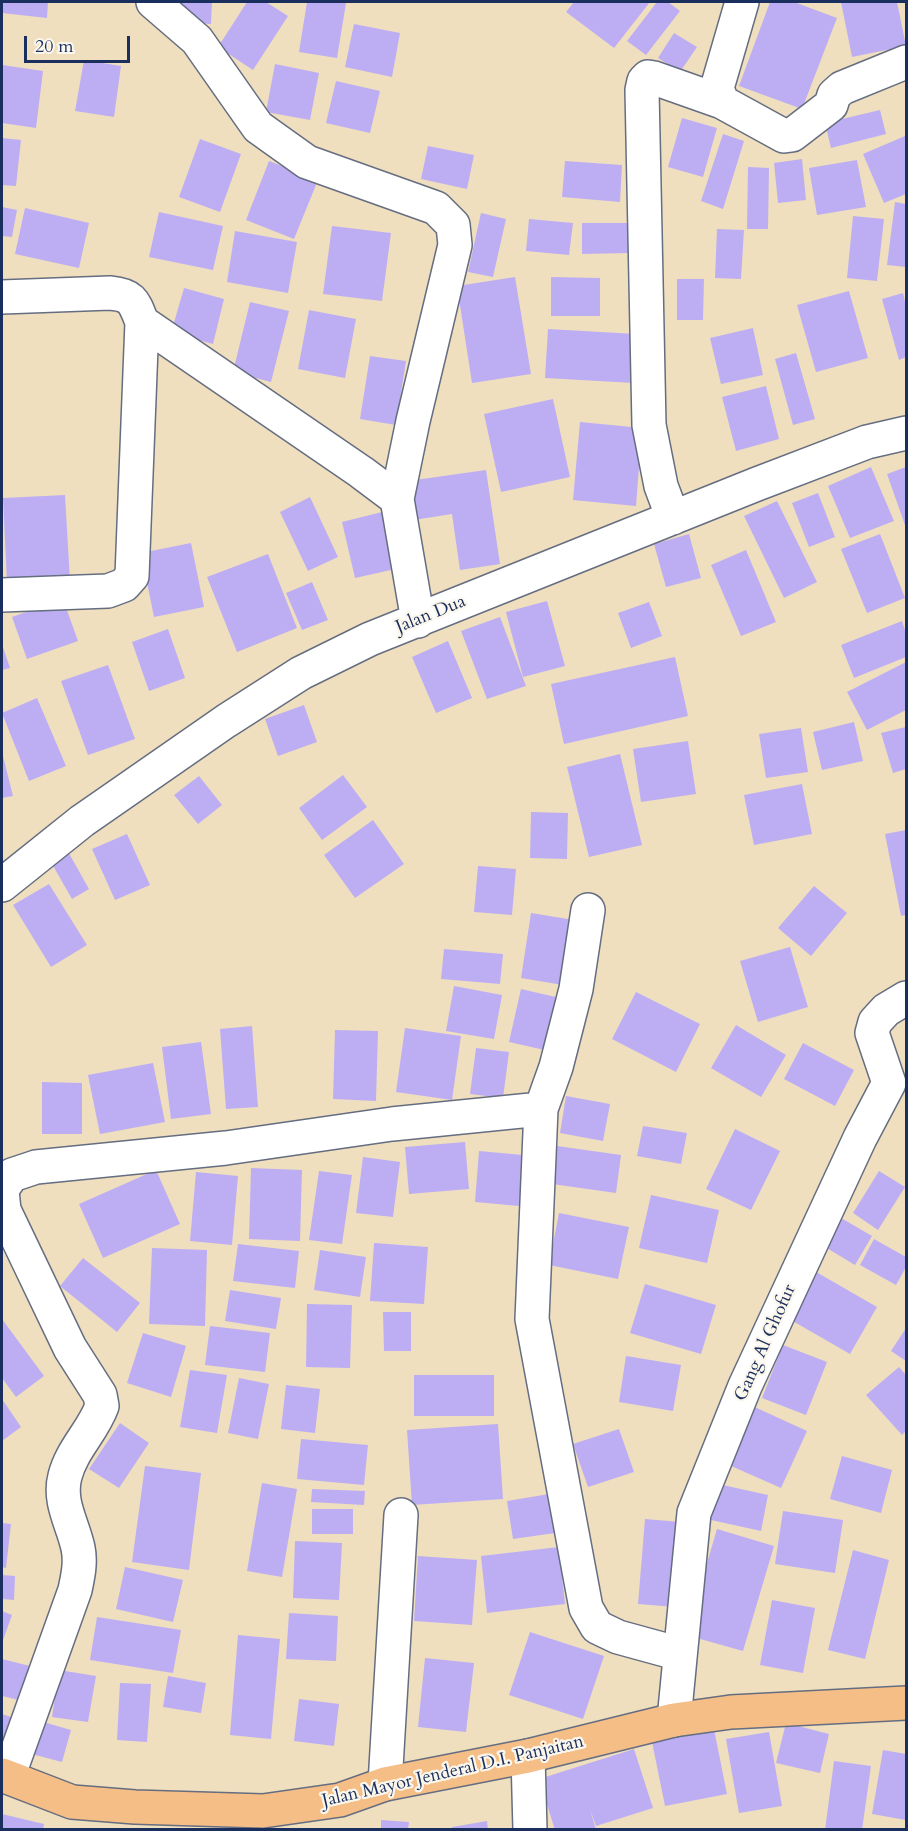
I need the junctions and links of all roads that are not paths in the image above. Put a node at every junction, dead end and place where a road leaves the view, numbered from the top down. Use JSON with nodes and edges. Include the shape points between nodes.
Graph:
{"nodes":[{"id":1,"x":153,"y":2,"type":"edge"},
{"id":2,"x":742,"y":2,"type":"edge"},
{"id":3,"x":906,"y":62,"type":"edge"},
{"id":4,"x":722,"y":102,"type":"junction"},
{"id":5,"x":2,"y":297,"type":"edge"},
{"id":6,"x":142,"y":322,"type":"junction"},
{"id":7,"x":906,"y":433,"type":"edge"},
{"id":8,"x":397,"y":499,"type":"junction"},
{"id":9,"x":673,"y":518,"type":"junction"},
{"id":10,"x":2,"y":595,"type":"edge"},
{"id":11,"x":418,"y":621,"type":"junction"},
{"id":12,"x":2,"y":885,"type":"edge"},
{"id":13,"x":588,"y":910,"type":"dead end"},
{"id":14,"x":906,"y":999,"type":"edge"},
{"id":15,"x":541,"y":1109,"type":"junction"},
{"id":16,"x":2,"y":1190,"type":"edge"},
{"id":17,"x":401,"y":1515,"type":"dead end"},
{"id":18,"x":680,"y":1654,"type":"junction"},
{"id":19,"x":906,"y":1703,"type":"edge"},
{"id":20,"x":674,"y":1720,"type":"junction"},
{"id":21,"x":528,"y":1756,"type":"junction"},
{"id":22,"x":4,"y":1776,"type":"edge"},
{"id":23,"x":385,"y":1784,"type":"junction"},
{"id":24,"x":530,"y":1830,"type":"edge"}],
"edges":[{"from":1,"to":8,"type":"street","via":[[197,40],[258,127],[307,162],[436,208],[453,225],[455,245]]},
{"from":2,"to":4,"type":"street","via":[[717,88]]},
{"from":3,"to":4,"type":"street","via":[[842,88],[831,105],[792,135],[784,136]]},
{"from":4,"to":9,"type":"street","via":[[648,77],[642,90],[649,425],[661,486]]},
{"from":5,"to":6,"type":"street","via":[[121,294],[133,301]]},
{"from":6,"to":8,"type":"street"},
{"from":6,"to":10,"type":"street","via":[[132,576],[124,585],[108,591]]},
{"from":7,"to":9,"type":"street","name":"Jalan Dua","via":[[867,442]]},
{"from":8,"to":11,"type":"street"},
{"from":9,"to":11,"type":"street","name":"Jalan Dua"},
{"from":11,"to":12,"type":"street","name":"Jalan Dua","via":[[301,673],[82,821]]},
{"from":13,"to":15,"type":"street","via":[[576,989]]},
{"from":14,"to":18,"type":"street","name":"Gang Al Ghofur","via":[[874,1022],[872,1033],[889,1083],[745,1386],[694,1513]]},
{"from":15,"to":16,"type":"street","via":[[36,1167],[12,1175]]},
{"from":15,"to":18,"type":"street","via":[[532,1319],[586,1608],[597,1627],[618,1637]]},
{"from":16,"to":22,"type":"street","via":[[4,1210],[70,1348],[100,1395],[102,1406],[75,1450],[64,1478],[64,1507],[79,1549],[75,1590]]},
{"from":17,"to":23,"type":"street"},
{"from":18,"to":20,"type":"street","name":"Gang Al Ghofur"},
{"from":19,"to":20,"type":"main road","name":"Jalan Mayor Jenderal D.I. Panjaitan","via":[[731,1712]]},
{"from":20,"to":21,"type":"main road","name":"Jalan Mayor Jenderal D.I. Panjaitan"},
{"from":21,"to":23,"type":"main road","name":"Jalan Mayor Jenderal D.I. Panjaitan"},
{"from":21,"to":24,"type":"street"},
{"from":22,"to":23,"type":"main road","name":"Jalan Mayor Jenderal D.I. Panjaitan","via":[[72,1802],[263,1811],[340,1800]]}]}
